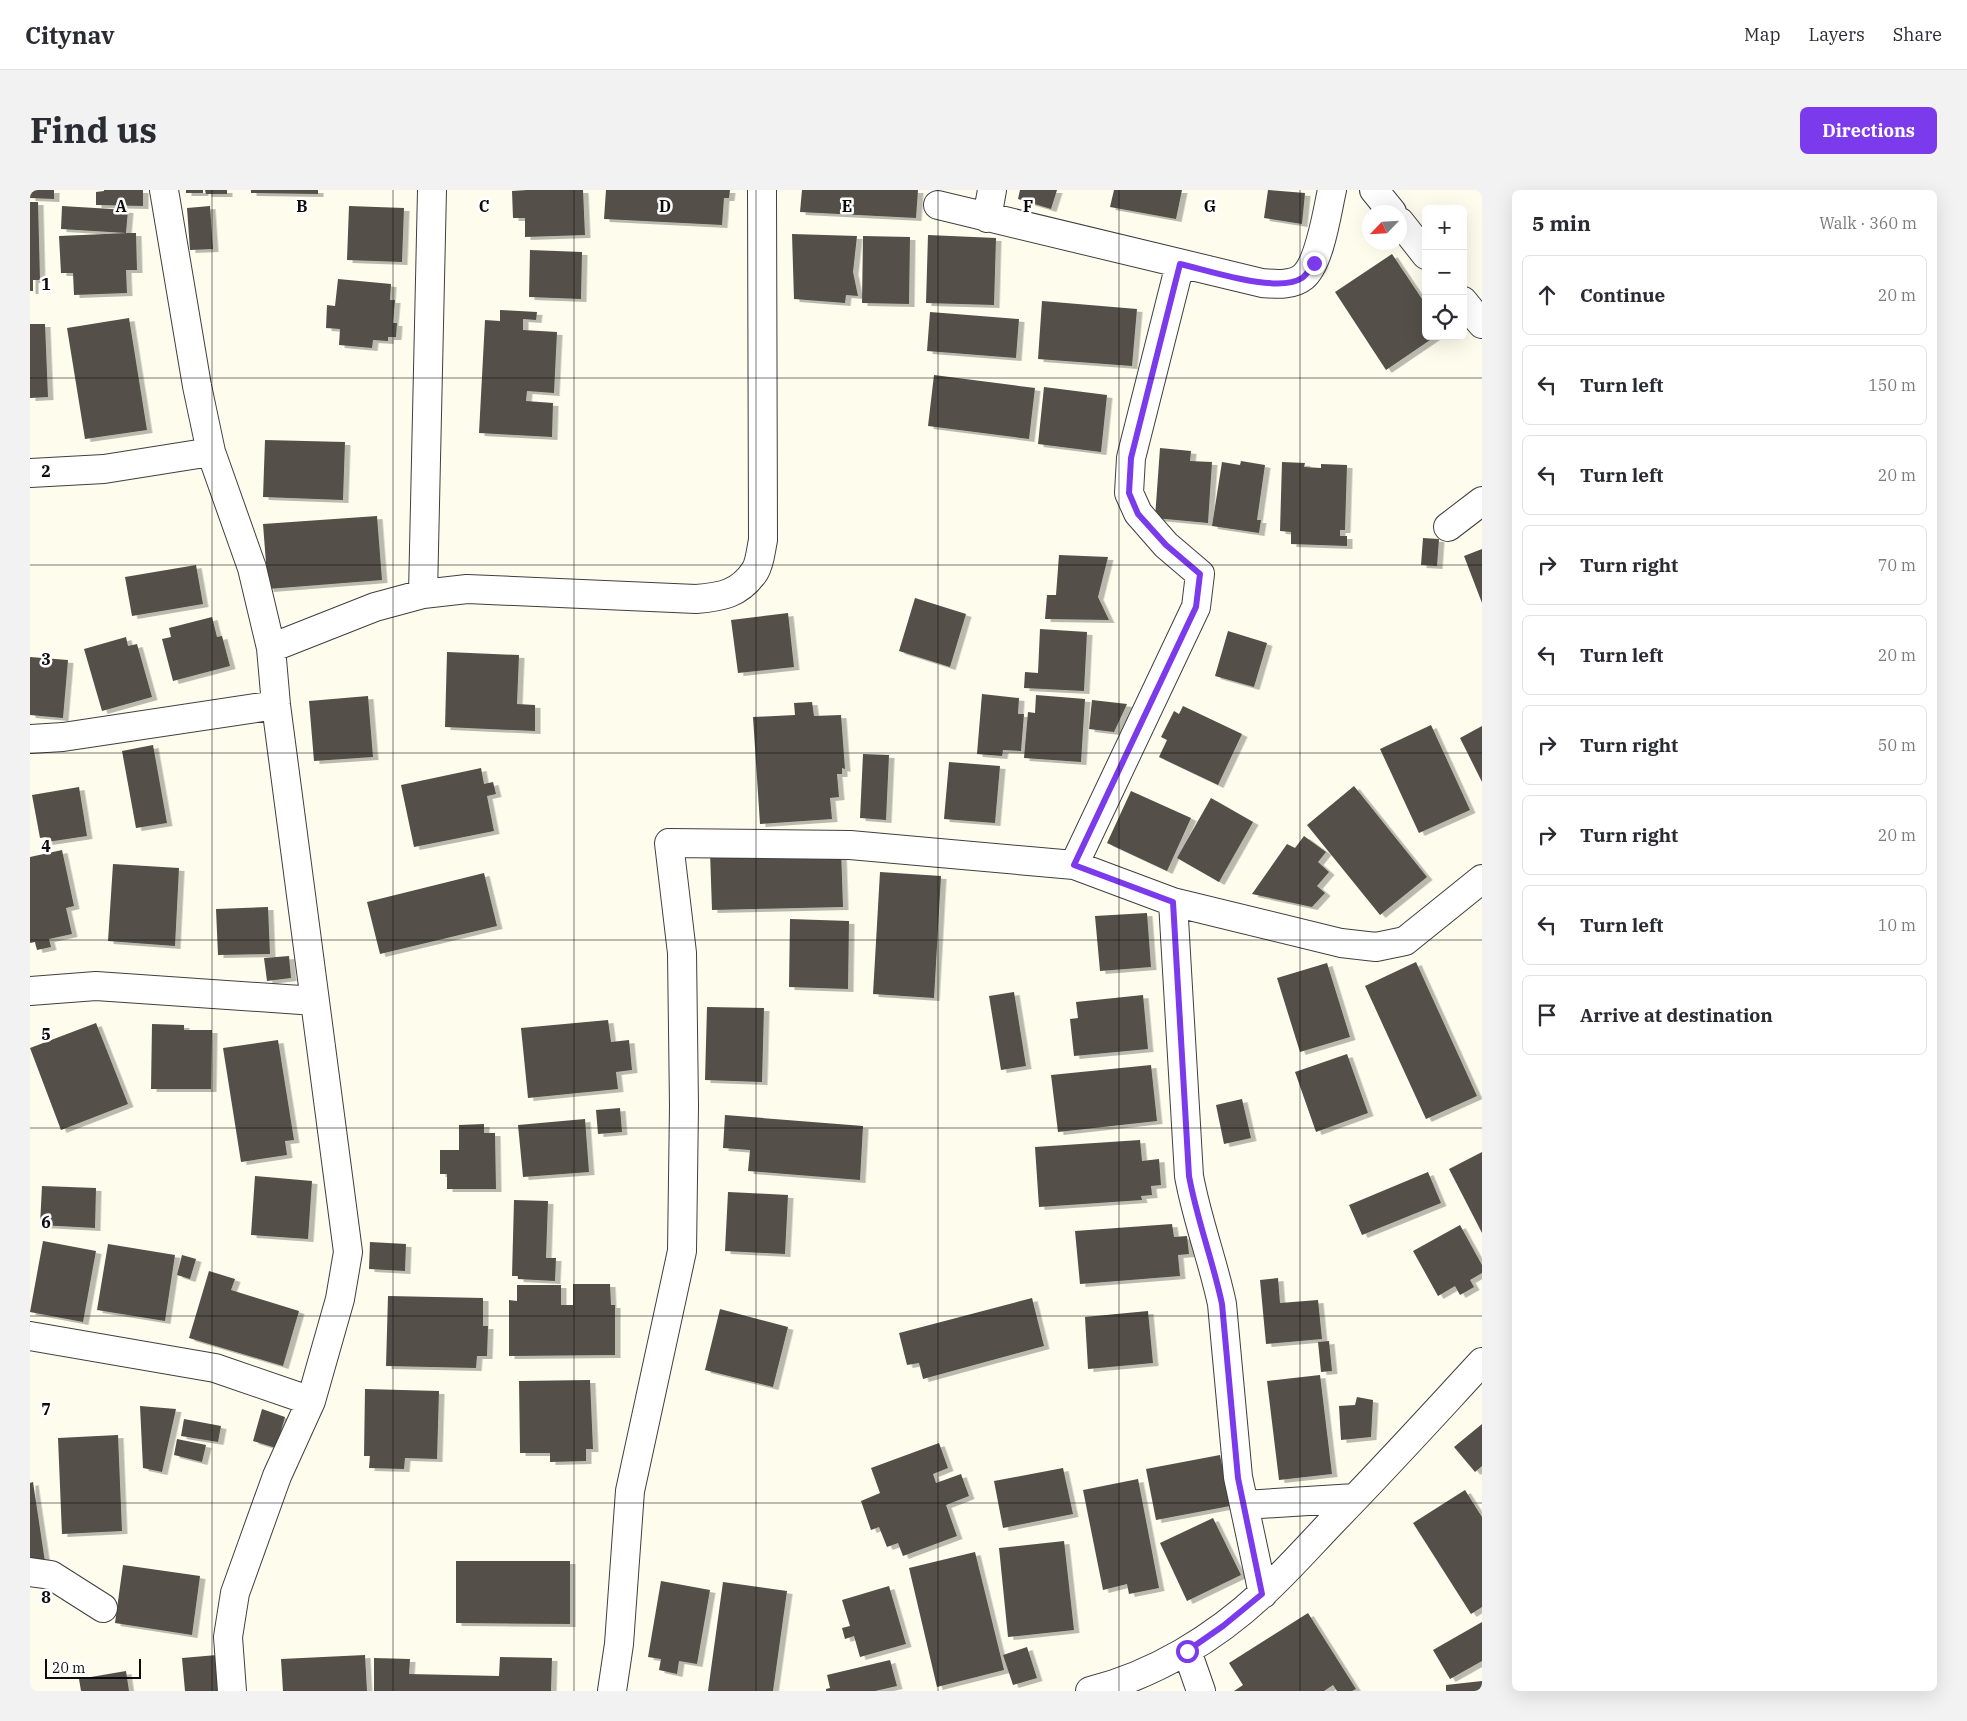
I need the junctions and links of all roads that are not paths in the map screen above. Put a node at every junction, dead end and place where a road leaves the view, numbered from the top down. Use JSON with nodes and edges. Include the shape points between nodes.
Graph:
{"nodes":[{"id":1,"x":164,"y":190,"type":"edge"},
{"id":2,"x":432,"y":190,"type":"edge"},
{"id":3,"x":762,"y":190,"type":"edge"},
{"id":4,"x":992,"y":190,"type":"edge"},
{"id":5,"x":1332,"y":190,"type":"edge"},
{"id":6,"x":1374,"y":190,"type":"edge"},
{"id":7,"x":938,"y":205,"type":"dead end"},
{"id":8,"x":1386,"y":205,"type":"edge"},
{"id":9,"x":987,"y":218,"type":"junction"},
{"id":10,"x":1407,"y":231,"type":"edge"},
{"id":11,"x":1422,"y":250,"type":"edge"},
{"id":12,"x":1180,"y":264,"type":"junction"},
{"id":13,"x":1467,"y":306,"type":"edge"},
{"id":14,"x":1482,"y":324,"type":"edge"},
{"id":15,"x":211,"y":452,"type":"junction"},
{"id":16,"x":30,"y":473,"type":"edge"},
{"id":17,"x":1482,"y":501,"type":"edge"},
{"id":18,"x":1448,"y":527,"type":"dead end"},
{"id":19,"x":423,"y":594,"type":"junction"},
{"id":20,"x":271,"y":648,"type":"junction"},
{"id":21,"x":276,"y":705,"type":"junction"},
{"id":22,"x":30,"y":739,"type":"edge"},
{"id":23,"x":1074,"y":865,"type":"junction"},
{"id":24,"x":1482,"y":879,"type":"edge"},
{"id":25,"x":1173,"y":902,"type":"junction"},
{"id":26,"x":30,"y":991,"type":"edge"},
{"id":27,"x":315,"y":1001,"type":"junction"},
{"id":28,"x":30,"y":1336,"type":"edge"},
{"id":29,"x":1482,"y":1362,"type":"edge"},
{"id":30,"x":311,"y":1402,"type":"junction"},
{"id":31,"x":1356,"y":1498,"type":"junction"},
{"id":32,"x":1244,"y":1505,"type":"junction"},
{"id":33,"x":30,"y":1572,"type":"edge"},
{"id":34,"x":1262,"y":1594,"type":"junction"},
{"id":35,"x":102,"y":1608,"type":"dead end"},
{"id":36,"x":1187,"y":1651,"type":"junction"},
{"id":37,"x":232,"y":1691,"type":"edge"},
{"id":38,"x":612,"y":1691,"type":"edge"},
{"id":39,"x":1090,"y":1691,"type":"edge"},
{"id":40,"x":1201,"y":1691,"type":"edge"}],
"edges":[{"from":1,"to":15,"type":"street"},
{"from":2,"to":19,"type":"street"},
{"from":3,"to":19,"type":"street","via":[[763,540],[756,570],[738,590],[721,597],[696,599],[467,589]]},
{"from":4,"to":9,"type":"street"},
{"from":5,"to":12,"type":"street","via":[[1314,263],[1303,278],[1284,284],[1262,283]]},
{"from":6,"to":8,"type":"street"},
{"from":7,"to":9,"type":"street"},
{"from":9,"to":12,"type":"street"},
{"from":10,"to":11,"type":"street"},
{"from":12,"to":23,"type":"street","via":[[1131,458],[1129,493],[1138,514],[1166,545],[1200,574],[1196,607]]},
{"from":13,"to":14,"type":"street"},
{"from":15,"to":16,"type":"street","via":[[104,469]]},
{"from":15,"to":20,"type":"street","via":[[252,568]]},
{"from":17,"to":18,"type":"street"},
{"from":19,"to":20,"type":"street","via":[[375,607]]},
{"from":20,"to":21,"type":"street"},
{"from":21,"to":22,"type":"street"},
{"from":21,"to":27,"type":"street"},
{"from":23,"to":25,"type":"street"},
{"from":23,"to":38,"type":"street","via":[[850,845],[669,843],[682,953],[682,1251],[630,1491],[619,1644]]},
{"from":24,"to":25,"type":"street","via":[[1405,940],[1376,947],[1341,943]]},
{"from":25,"to":32,"type":"street","via":[[1189,1176],[1194,1208],[1222,1304],[1238,1478]]},
{"from":26,"to":27,"type":"street","via":[[96,986]]},
{"from":27,"to":30,"type":"street","via":[[348,1252],[340,1299]]},
{"from":28,"to":30,"type":"street","via":[[215,1368]]},
{"from":29,"to":31,"type":"street"},
{"from":30,"to":37,"type":"street","via":[[277,1476],[235,1593],[228,1637]]},
{"from":31,"to":32,"type":"street"},
{"from":31,"to":34,"type":"street"},
{"from":32,"to":34,"type":"street"},
{"from":33,"to":35,"type":"street","via":[[51,1575]]},
{"from":34,"to":36,"type":"street"},
{"from":36,"to":39,"type":"street","via":[[1115,1685]]},
{"from":36,"to":40,"type":"street"}]}
